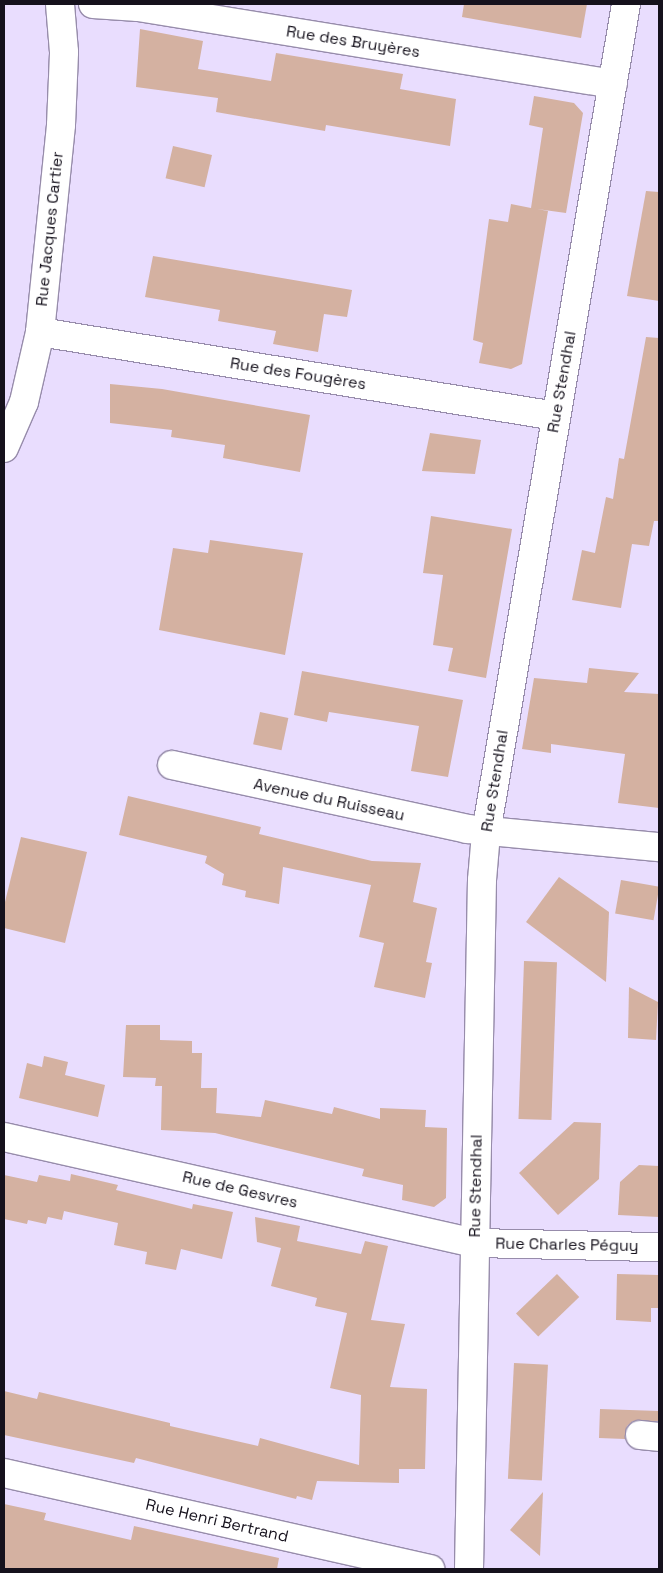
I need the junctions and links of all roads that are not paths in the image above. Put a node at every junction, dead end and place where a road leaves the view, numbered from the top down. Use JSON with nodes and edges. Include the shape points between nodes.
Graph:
{"nodes":[{"id":1,"x":60,"y":4,"type":"edge"},
{"id":2,"x":92,"y":4,"type":"edge"},
{"id":3,"x":626,"y":4,"type":"edge"},
{"id":4,"x":613,"y":84,"type":"junction"},
{"id":5,"x":40,"y":332,"type":"junction"},
{"id":6,"x":556,"y":416,"type":"junction"},
{"id":7,"x":4,"y":448,"type":"edge"},
{"id":8,"x":172,"y":765,"type":"dead end"},
{"id":9,"x":486,"y":833,"type":"junction"},
{"id":10,"x":659,"y":847,"type":"edge"},
{"id":11,"x":4,"y":1137,"type":"edge"},
{"id":12,"x":476,"y":1243,"type":"junction"},
{"id":13,"x":659,"y":1247,"type":"edge"},
{"id":14,"x":4,"y":1473,"type":"edge"},
{"id":15,"x":430,"y":1569,"type":"edge"},
{"id":16,"x":469,"y":1569,"type":"edge"}],
"edges":[{"from":1,"to":5,"type":"street","name":"Rue Jacques Cartier","via":[[64,52],[61,125]]},
{"from":2,"to":4,"type":"street","name":"Rue des Bruyères","via":[[138,7]]},
{"from":3,"to":4,"type":"street","name":"Rue Stendhal"},
{"from":4,"to":6,"type":"street","name":"Rue Stendhal"},
{"from":5,"to":6,"type":"street","name":"Rue des Fougères"},
{"from":5,"to":7,"type":"street","name":"Rue Jacques Cartier","via":[[24,402]]},
{"from":6,"to":9,"type":"street","name":"Rue Stendhal"},
{"from":8,"to":9,"type":"street","name":"Avenue du Ruisseau"},
{"from":9,"to":10,"type":"street","name":"Avenue du Ruisseau"},
{"from":9,"to":12,"type":"street","name":"Rue Stendhal","via":[[482,880]]},
{"from":11,"to":12,"type":"street","name":"Rue de Gesvres"},
{"from":12,"to":13,"type":"street","name":"Rue Charles Péguy"},
{"from":12,"to":16,"type":"street","name":"Rue Stendhal"},
{"from":14,"to":15,"type":"street","name":"Rue Henri Bertrand"}]}
